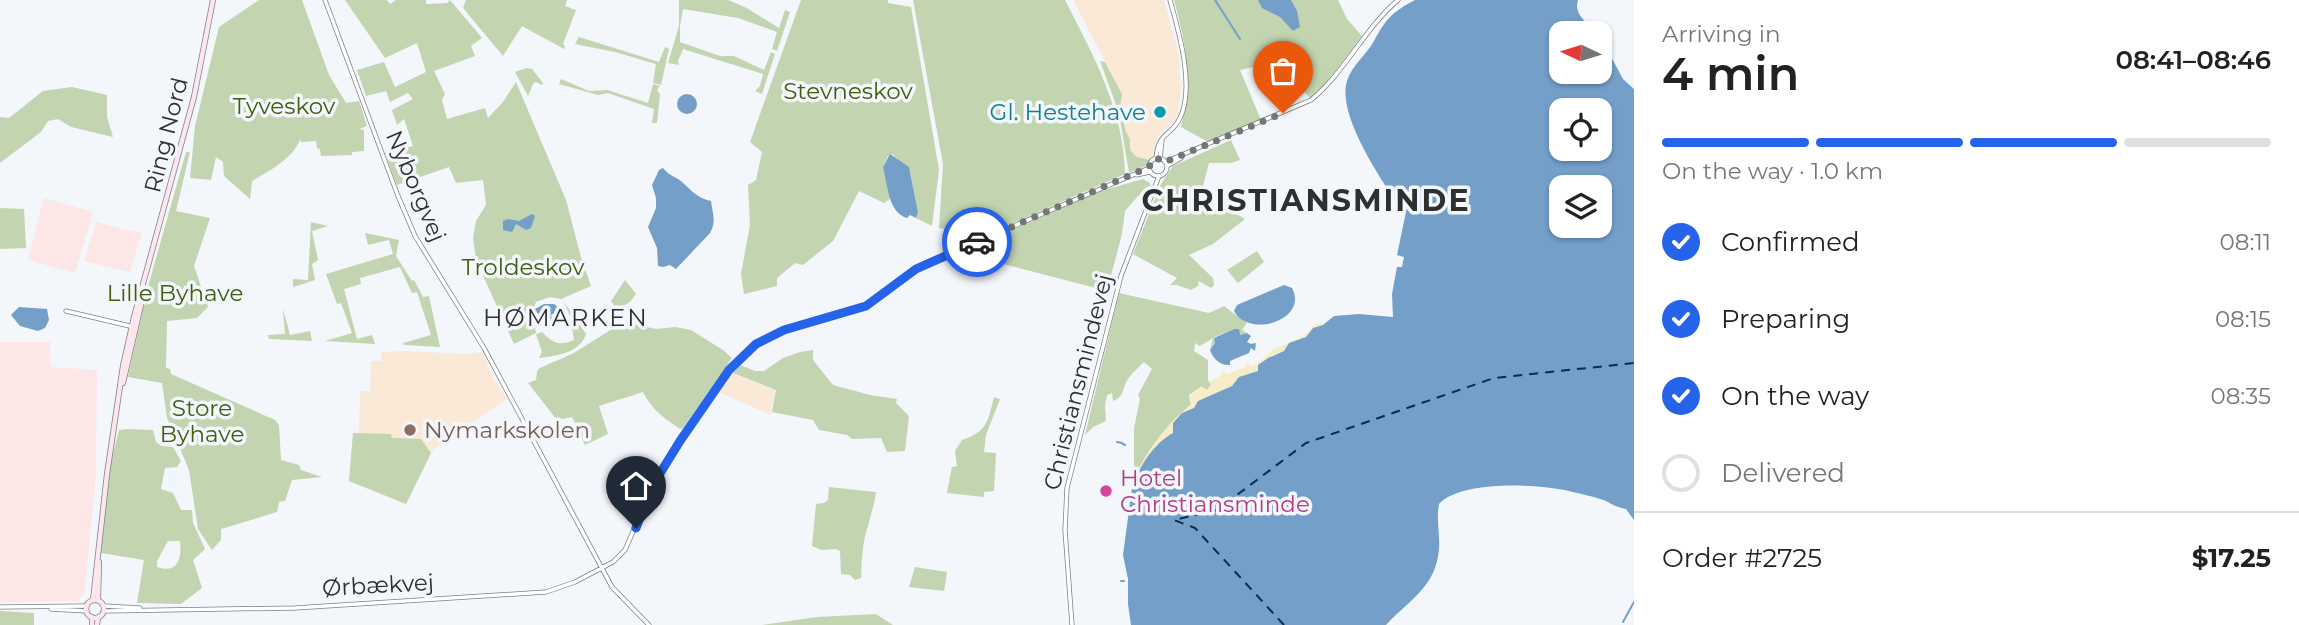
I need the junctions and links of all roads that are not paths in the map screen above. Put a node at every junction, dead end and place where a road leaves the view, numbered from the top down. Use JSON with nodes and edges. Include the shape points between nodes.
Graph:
{"nodes":[{"id":1,"x":213,"y":0,"type":"edge"},
{"id":2,"x":325,"y":0,"type":"edge"},
{"id":3,"x":1170,"y":0,"type":"edge"},
{"id":4,"x":1398,"y":0,"type":"edge"},
{"id":5,"x":1158,"y":159,"type":"junction"},
{"id":6,"x":1166,"y":164,"type":"junction"},
{"id":7,"x":1150,"y":170,"type":"junction"},
{"id":8,"x":1157,"y":176,"type":"junction"},
{"id":9,"x":66,"y":310,"type":"dead end"},
{"id":10,"x":134,"y":327,"type":"junction"},
{"id":11,"x":602,"y":568,"type":"junction"},
{"id":12,"x":96,"y":600,"type":"junction"},
{"id":13,"x":0,"y":607,"type":"edge"},
{"id":14,"x":87,"y":608,"type":"junction"},
{"id":15,"x":104,"y":609,"type":"junction"},
{"id":16,"x":95,"y":617,"type":"junction"},
{"id":17,"x":95,"y":625,"type":"edge"},
{"id":18,"x":649,"y":625,"type":"edge"},
{"id":19,"x":1072,"y":625,"type":"edge"}],
"edges":[{"from":1,"to":10,"type":"main road","name":"Ring Nord","via":[[194,97]]},
{"from":2,"to":11,"type":"street","name":"Nyborgvej","via":[[415,236],[484,348]]},
{"from":3,"to":5,"type":"street","via":[[1185,79],[1180,118],[1165,134]]},
{"from":4,"to":6,"type":"street","via":[[1311,100]]},
{"from":5,"to":6,"type":"street"},
{"from":5,"to":7,"type":"street","via":[[1151,162]]},
{"from":6,"to":8,"type":"street","via":[[1166,172]]},
{"from":7,"to":8,"type":"street"},
{"from":7,"to":11,"type":"street","name":"Ørbækvej","via":[[923,265],[866,306],[784,330],[756,344],[729,370],[657,476],[625,550]]},
{"from":8,"to":19,"type":"street","name":"Christiansmindevej","via":[[1121,276],[1067,488],[1065,537]]},
{"from":9,"to":10,"type":"street"},
{"from":10,"to":12,"type":"main road","name":"Ring Nord","via":[[107,474]]},
{"from":11,"to":15,"type":"street","name":"Ørbækvej","via":[[546,592],[285,608]]},
{"from":11,"to":18,"type":"street","name":"Nyborgvej","via":[[617,593]]},
{"from":12,"to":14,"type":"main road"},
{"from":12,"to":15,"type":"main road"},
{"from":13,"to":14,"type":"street"},
{"from":14,"to":16,"type":"main road"},
{"from":15,"to":16,"type":"main road"},
{"from":16,"to":17,"type":"main road"}]}
